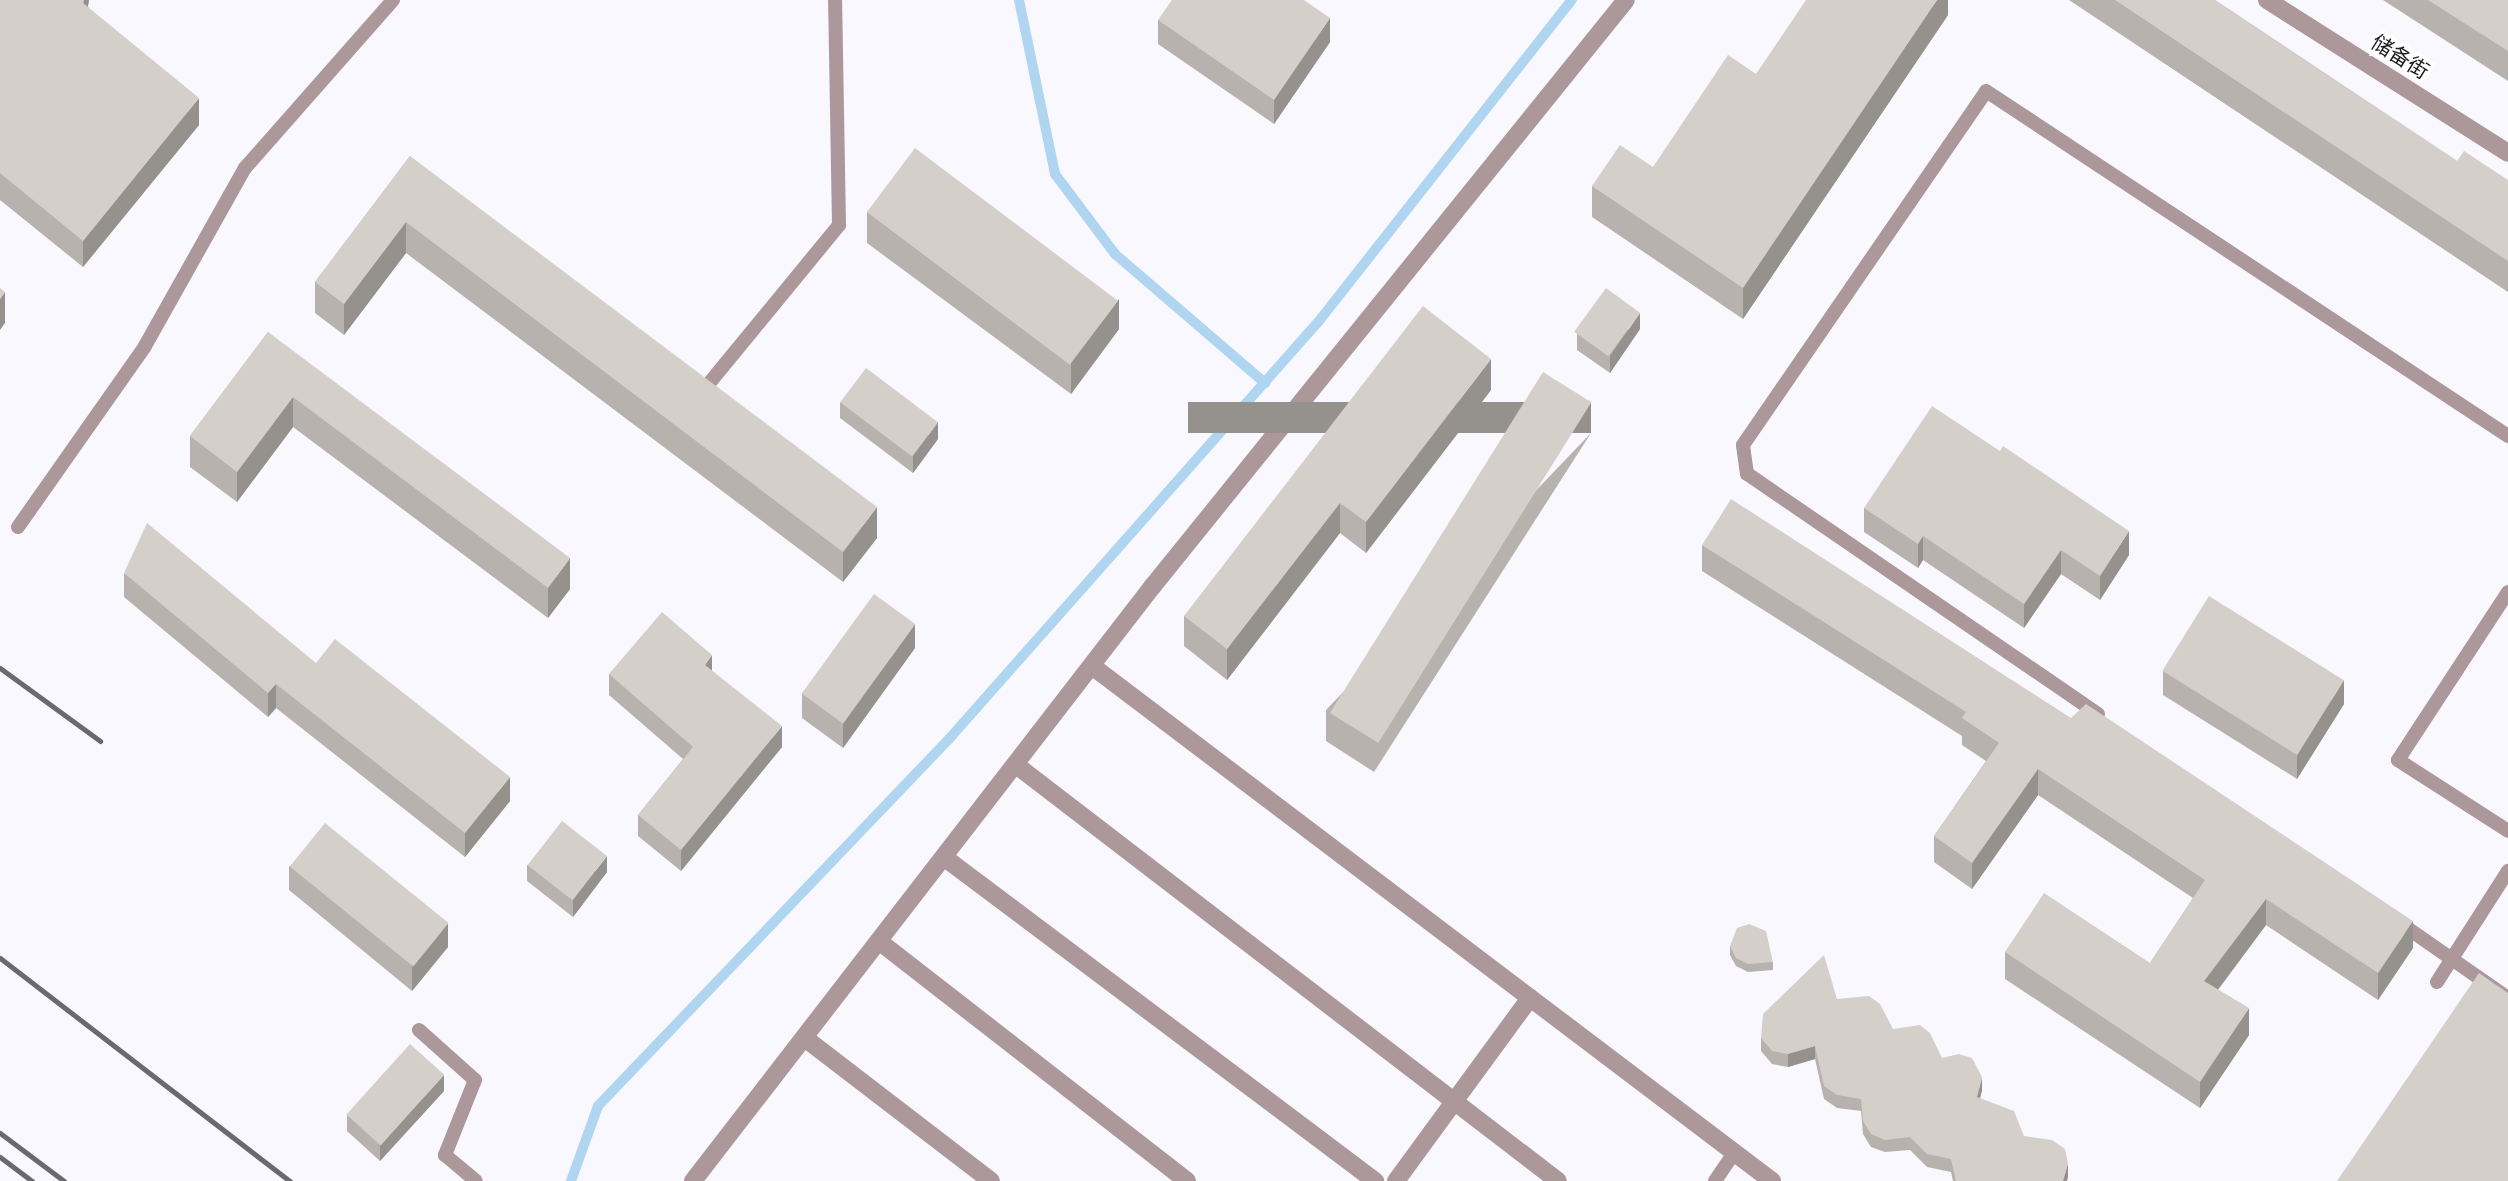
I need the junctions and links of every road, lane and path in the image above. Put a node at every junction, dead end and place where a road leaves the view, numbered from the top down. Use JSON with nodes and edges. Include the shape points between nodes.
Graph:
{"nodes":[{"id":1,"x":393,"y":0,"type":"edge"},
{"id":2,"x":835,"y":0,"type":"edge"},
{"id":3,"x":1626,"y":0,"type":"edge"},
{"id":4,"x":2267,"y":0,"type":"edge"},
{"id":5,"x":2508,"y":153,"type":"edge"},
{"id":6,"x":710,"y":381,"type":"edge"},
{"id":7,"x":2508,"y":436,"type":"edge"},
{"id":8,"x":18,"y":527,"type":"dead end"},
{"id":9,"x":2508,"y":592,"type":"edge"},
{"id":10,"x":1092,"y":666,"type":"junction"},
{"id":11,"x":2109,"y":722,"type":"edge"},
{"id":12,"x":1016,"y":765,"type":"junction"},
{"id":13,"x":2508,"y":831,"type":"edge"},
{"id":14,"x":945,"y":858,"type":"junction"},
{"id":15,"x":2508,"y":871,"type":"edge"},
{"id":16,"x":2383,"y":911,"type":"edge"},
{"id":17,"x":880,"y":942,"type":"junction"},
{"id":18,"x":2452,"y":959,"type":"junction"},
{"id":19,"x":2437,"y":982,"type":"dead end"},
{"id":20,"x":1530,"y":998,"type":"junction"},
{"id":21,"x":2508,"y":998,"type":"edge"},
{"id":22,"x":419,"y":1030,"type":"dead end"},
{"id":23,"x":806,"y":1039,"type":"junction"},
{"id":24,"x":1453,"y":1103,"type":"junction"},
{"id":25,"x":1734,"y":1153,"type":"junction"},
{"id":26,"x":475,"y":1181,"type":"edge"},
{"id":27,"x":693,"y":1181,"type":"edge"},
{"id":28,"x":991,"y":1181,"type":"edge"},
{"id":29,"x":1187,"y":1181,"type":"edge"},
{"id":30,"x":1375,"y":1181,"type":"edge"},
{"id":31,"x":1396,"y":1181,"type":"edge"},
{"id":32,"x":1558,"y":1181,"type":"edge"},
{"id":33,"x":1715,"y":1181,"type":"edge"},
{"id":34,"x":1772,"y":1181,"type":"edge"}],
"edges":[{"from":1,"to":8,"type":"lane","via":[[245,168],[145,346]]},
{"from":2,"to":6,"type":"lane","via":[[839,225]]},
{"from":3,"to":10,"type":"street"},
{"from":4,"to":5,"type":"street","name":"储备街"},
{"from":7,"to":11,"type":"lane","via":[[1986,91],[1743,445],[1747,474]]},
{"from":9,"to":13,"type":"lane","via":[[2398,760]]},
{"from":10,"to":12,"type":"street"},
{"from":10,"to":20,"type":"street"},
{"from":12,"to":14,"type":"street"},
{"from":12,"to":24,"type":"street"},
{"from":14,"to":17,"type":"street"},
{"from":14,"to":30,"type":"street"},
{"from":15,"to":18,"type":"lane"},
{"from":16,"to":18,"type":"lane"},
{"from":17,"to":23,"type":"street"},
{"from":17,"to":29,"type":"street"},
{"from":18,"to":19,"type":"lane"},
{"from":18,"to":21,"type":"lane"},
{"from":20,"to":24,"type":"street"},
{"from":20,"to":25,"type":"street"},
{"from":22,"to":26,"type":"lane","via":[[475,1080],[445,1156]]},
{"from":23,"to":27,"type":"street"},
{"from":23,"to":28,"type":"street"},
{"from":24,"to":31,"type":"street"},
{"from":24,"to":32,"type":"street"},
{"from":25,"to":33,"type":"lane"},
{"from":25,"to":34,"type":"street"}]}
